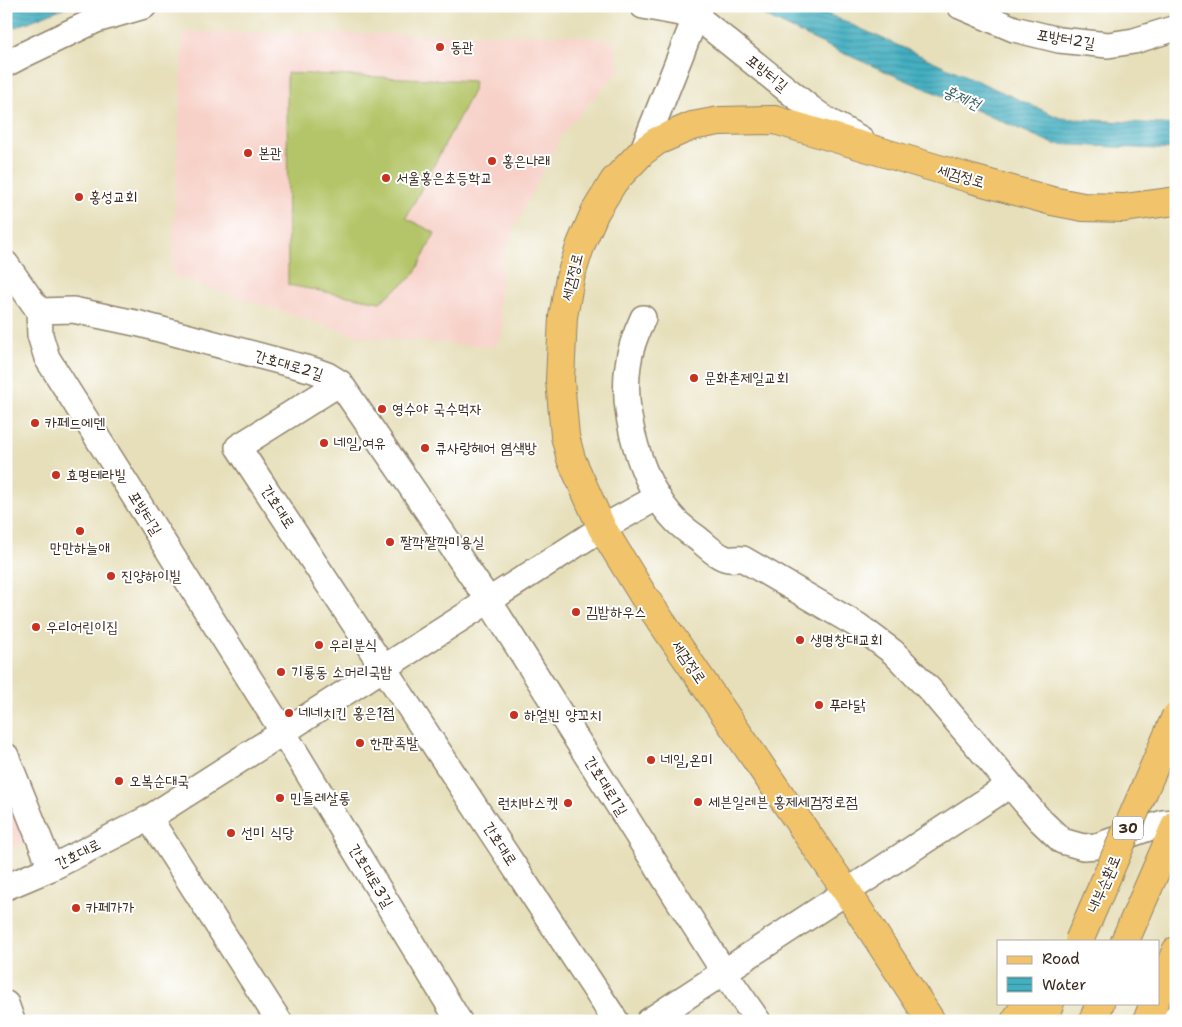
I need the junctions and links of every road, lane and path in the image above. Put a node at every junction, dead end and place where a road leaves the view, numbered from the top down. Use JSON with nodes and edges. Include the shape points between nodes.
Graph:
{"nodes":[{"id":1,"x":144,"y":6,"type":"edge"},
{"id":2,"x":643,"y":6,"type":"edge"},
{"id":3,"x":960,"y":6,"type":"edge"},
{"id":4,"x":698,"y":11,"type":"edge"},
{"id":5,"x":1176,"y":28,"type":"edge"},
{"id":6,"x":6,"y":64,"type":"edge"},
{"id":7,"x":642,"y":152,"type":"junction"},
{"id":8,"x":886,"y":154,"type":"junction"},
{"id":9,"x":1176,"y":201,"type":"edge"},
{"id":10,"x":6,"y":264,"type":"edge"},
{"id":11,"x":39,"y":310,"type":"junction"},
{"id":12,"x":643,"y":318,"type":"dead end"},
{"id":13,"x":340,"y":383,"type":"junction"},
{"id":14,"x":658,"y":496,"type":"junction"},
{"id":15,"x":602,"y":528,"type":"junction"},
{"id":16,"x":489,"y":601,"type":"junction"},
{"id":17,"x":383,"y":668,"type":"junction"},
{"id":18,"x":1176,"y":716,"type":"edge"},
{"id":19,"x":283,"y":732,"type":"junction"},
{"id":20,"x":6,"y":756,"type":"edge"},
{"id":21,"x":1010,"y":785,"type":"junction"},
{"id":22,"x":149,"y":818,"type":"junction"},
{"id":23,"x":1176,"y":823,"type":"edge"},
{"id":24,"x":51,"y":868,"type":"junction"},
{"id":25,"x":6,"y":887,"type":"edge"},
{"id":26,"x":848,"y":892,"type":"junction"},
{"id":27,"x":1092,"y":913,"type":"junction"},
{"id":28,"x":1073,"y":940,"type":"edge"},
{"id":29,"x":1079,"y":940,"type":"edge"},
{"id":30,"x":1125,"y":940,"type":"edge"},
{"id":31,"x":1176,"y":952,"type":"edge"},
{"id":32,"x":724,"y":972,"type":"junction"},
{"id":33,"x":1160,"y":989,"type":"edge"},
{"id":34,"x":6,"y":1004,"type":"edge"},
{"id":35,"x":1026,"y":1004,"type":"edge"},
{"id":36,"x":1050,"y":1004,"type":"edge"},
{"id":37,"x":1100,"y":1004,"type":"edge"},
{"id":38,"x":1154,"y":1004,"type":"edge"},
{"id":39,"x":1176,"y":1017,"type":"edge"},
{"id":40,"x":12,"y":1021,"type":"edge"},
{"id":41,"x":279,"y":1021,"type":"edge"},
{"id":42,"x":460,"y":1021,"type":"edge"},
{"id":43,"x":616,"y":1021,"type":"edge"},
{"id":44,"x":649,"y":1021,"type":"edge"},
{"id":45,"x":758,"y":1021,"type":"edge"},
{"id":46,"x":931,"y":1021,"type":"edge"},
{"id":47,"x":1015,"y":1021,"type":"edge"},
{"id":48,"x":1042,"y":1021,"type":"edge"},
{"id":49,"x":1093,"y":1021,"type":"edge"},
{"id":50,"x":1147,"y":1021,"type":"edge"},
{"id":51,"x":1174,"y":1021,"type":"edge"}],
"edges":[{"from":1,"to":6,"type":"street","via":[[96,20]]},
{"from":2,"to":4,"type":"street","name":"포방터길"},
{"from":3,"to":5,"type":"street","name":"포방터2길","via":[[1014,29],[1059,40],[1108,45]]},
{"from":4,"to":7,"type":"street"},
{"from":4,"to":8,"type":"street","name":"포방터길","via":[[822,116]]},
{"from":7,"to":8,"type":"main road","name":"세검정로","via":[[657,141],[692,126],[745,119],[775,120]]},
{"from":7,"to":15,"type":"main road","name":"세검정로","via":[[614,181],[595,212],[570,278],[563,317],[560,380],[565,436],[571,459]]},
{"from":8,"to":9,"type":"main road","name":"세검정로","via":[[1084,208],[1124,208]]},
{"from":10,"to":11,"type":"street"},
{"from":11,"to":13,"type":"street","name":"간호대로2길","via":[[73,310],[140,324],[312,370]]},
{"from":11,"to":19,"type":"street","name":"포방터길","via":[[40,335],[47,358]]},
{"from":12,"to":14,"type":"street","via":[[633,340],[628,364],[627,398],[638,454]]},
{"from":13,"to":16,"type":"street","name":"간호대로2길"},
{"from":13,"to":17,"type":"street","name":"간호대로","via":[[238,447]]},
{"from":14,"to":15,"type":"street","name":"간호대로"},
{"from":14,"to":21,"type":"street","via":[[676,521],[719,554],[729,559],[743,559],[857,625],[893,652],[931,691]]},
{"from":15,"to":16,"type":"street","name":"간호대로"},
{"from":15,"to":26,"type":"main road","name":"세검정로","via":[[643,595]]},
{"from":16,"to":17,"type":"street","name":"간호대로"},
{"from":16,"to":32,"type":"street","name":"간호대로1길"},
{"from":17,"to":19,"type":"street","name":"간호대로"},
{"from":17,"to":43,"type":"street","name":"간호대로"},
{"from":18,"to":27,"type":"main road","name":"내부순환로","number":"30","bridge":true},
{"from":19,"to":22,"type":"street","name":"간호대로"},
{"from":19,"to":42,"type":"street","name":"간호대로3길"},
{"from":20,"to":24,"type":"street"},
{"from":21,"to":23,"type":"street","via":[[1055,835],[1083,847],[1096,846],[1163,823]]},
{"from":21,"to":26,"type":"street"},
{"from":22,"to":24,"type":"street","name":"간호대로"},
{"from":22,"to":41,"type":"street"},
{"from":23,"to":30,"type":"main road"},
{"from":24,"to":25,"type":"street","name":"간호대로"},
{"from":26,"to":32,"type":"street"},
{"from":26,"to":46,"type":"main road","name":"세검정로"},
{"from":27,"to":28,"type":"main road","bridge":true},
{"from":27,"to":29,"type":"main road","name":"내부순환로","number":"30","bridge":true},
{"from":31,"to":33,"type":"main road"},
{"from":32,"to":44,"type":"street"},
{"from":32,"to":45,"type":"street","name":"간호대로1길"},
{"from":34,"to":40,"type":"street"},
{"from":35,"to":47,"type":"main road"},
{"from":36,"to":48,"type":"main road"},
{"from":37,"to":49,"type":"main road"},
{"from":38,"to":50,"type":"main road"},
{"from":39,"to":51,"type":"street"}]}
